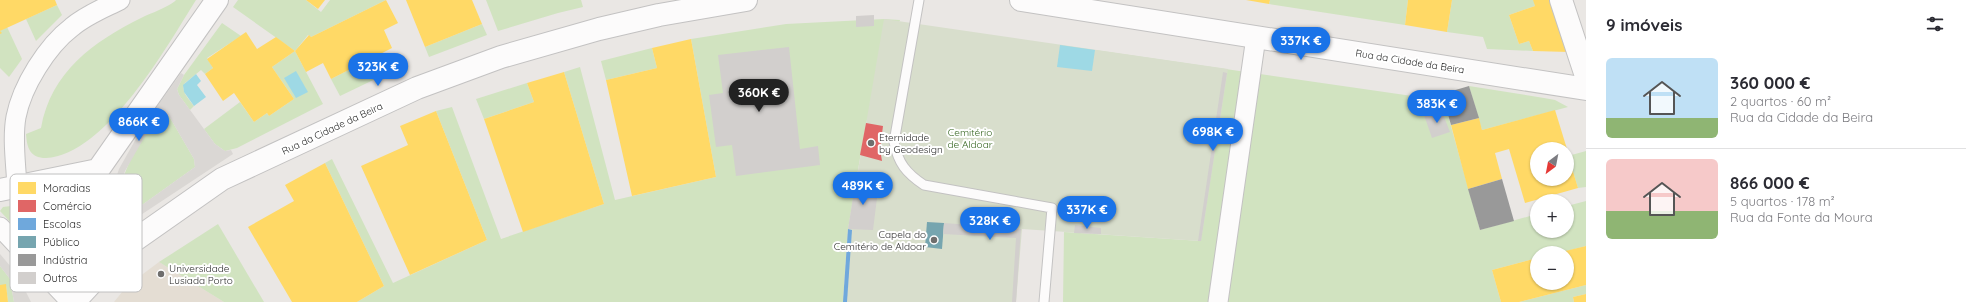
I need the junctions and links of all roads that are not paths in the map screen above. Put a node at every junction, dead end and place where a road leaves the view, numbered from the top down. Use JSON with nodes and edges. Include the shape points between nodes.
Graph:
{"nodes":[{"id":1,"x":120,"y":0,"type":"edge"},
{"id":2,"x":216,"y":0,"type":"edge"},
{"id":3,"x":746,"y":0,"type":"edge"},
{"id":4,"x":919,"y":0,"type":"edge"},
{"id":5,"x":1021,"y":0,"type":"edge"},
{"id":6,"x":1561,"y":0,"type":"edge"},
{"id":7,"x":1256,"y":36,"type":"junction"},
{"id":8,"x":1586,"y":76,"type":"edge"},
{"id":9,"x":1586,"y":89,"type":"edge"},
{"id":10,"x":98,"y":170,"type":"junction"},
{"id":11,"x":11,"y":174,"type":"edge"},
{"id":12,"x":78,"y":174,"type":"edge"},
{"id":13,"x":97,"y":174,"type":"edge"},
{"id":14,"x":0,"y":227,"type":"edge"},
{"id":15,"x":142,"y":235,"type":"edge"},
{"id":16,"x":10,"y":237,"type":"edge"},
{"id":17,"x":63,"y":292,"type":"edge"},
{"id":18,"x":75,"y":292,"type":"edge"},
{"id":19,"x":82,"y":292,"type":"edge"},
{"id":20,"x":73,"y":302,"type":"edge"},
{"id":21,"x":1044,"y":302,"type":"edge"},
{"id":22,"x":1218,"y":302,"type":"edge"}],
"edges":[{"from":1,"to":11,"type":"street","via":[[71,27],[39,65],[22,95]]},
{"from":2,"to":10,"type":"street"},
{"from":3,"to":15,"type":"street","name":"Rua da Cidade da Beira","via":[[659,15],[599,29],[501,57],[417,88],[222,180]]},
{"from":4,"to":21,"type":"lane","via":[[894,142],[897,157],[913,178],[924,185],[1052,208]]},
{"from":5,"to":7,"type":"street","name":"Rua da Cidade da Beira"},
{"from":6,"to":8,"type":"street"},
{"from":7,"to":9,"type":"street","name":"Rua da Cidade da Beira"},
{"from":7,"to":22,"type":"street"},
{"from":10,"to":12,"type":"street"},
{"from":10,"to":13,"type":"street"},
{"from":14,"to":16,"type":"street"},
{"from":17,"to":20,"type":"street"},
{"from":18,"to":20,"type":"street"},
{"from":19,"to":20,"type":"street","name":"Rua da Cidade da Beira"}]}
